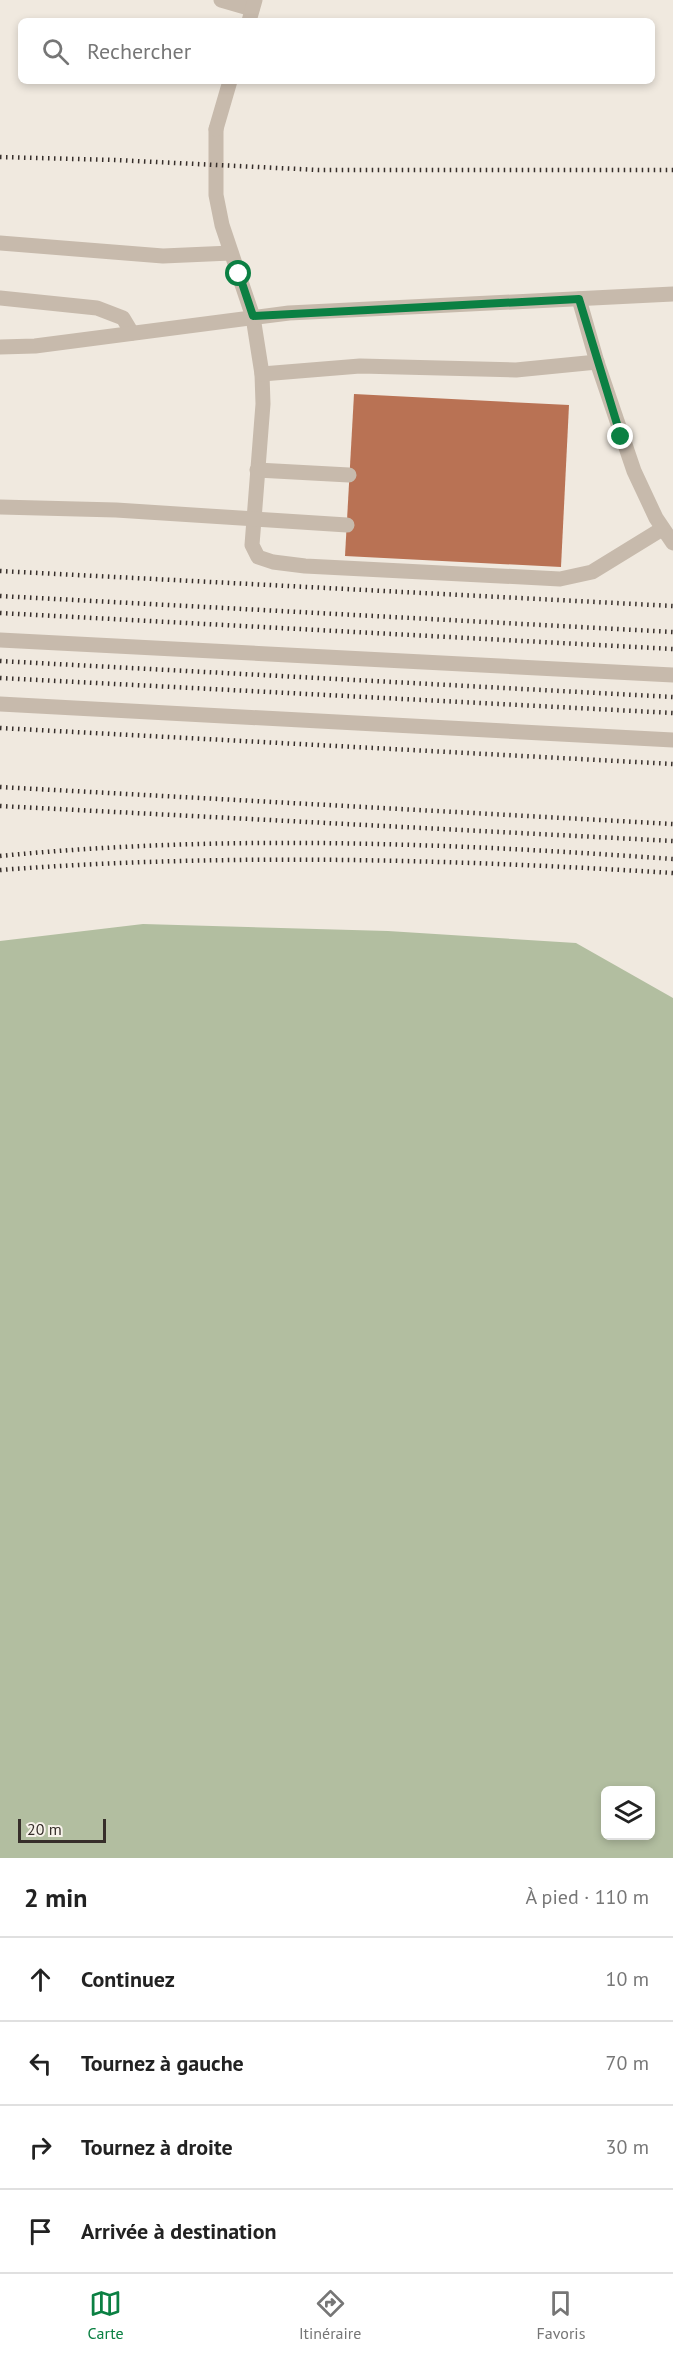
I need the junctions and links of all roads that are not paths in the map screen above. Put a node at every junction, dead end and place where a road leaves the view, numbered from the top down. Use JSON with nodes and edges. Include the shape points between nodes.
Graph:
{"nodes":[{"id":1,"x":221,"y":0,"type":"edge"},
{"id":2,"x":252,"y":10,"type":"edge"},
{"id":3,"x":229,"y":84,"type":"edge"},
{"id":4,"x":0,"y":243,"type":"edge"},
{"id":5,"x":231,"y":253,"type":"junction"},
{"id":6,"x":673,"y":294,"type":"edge"},
{"id":7,"x":0,"y":298,"type":"edge"},
{"id":8,"x":579,"y":299,"type":"junction"},
{"id":9,"x":253,"y":316,"type":"junction"},
{"id":10,"x":132,"y":333,"type":"junction"},
{"id":11,"x":0,"y":347,"type":"edge"},
{"id":12,"x":597,"y":362,"type":"junction"},
{"id":13,"x":262,"y":374,"type":"junction"},
{"id":14,"x":257,"y":470,"type":"junction"},
{"id":15,"x":350,"y":475,"type":"dead end"},
{"id":16,"x":0,"y":507,"type":"edge"},
{"id":17,"x":253,"y":518,"type":"junction"},
{"id":18,"x":347,"y":525,"type":"dead end"},
{"id":19,"x":662,"y":529,"type":"junction"},
{"id":20,"x":673,"y":543,"type":"edge"},
{"id":21,"x":0,"y":640,"type":"edge"},
{"id":22,"x":673,"y":675,"type":"edge"},
{"id":23,"x":0,"y":704,"type":"edge"},
{"id":24,"x":673,"y":740,"type":"edge"}],
"edges":[{"from":1,"to":2,"type":"street"},
{"from":3,"to":5,"type":"street","via":[[216,129],[216,195]]},
{"from":4,"to":5,"type":"street","via":[[163,256]]},
{"from":5,"to":9,"type":"street"},
{"from":6,"to":8,"type":"street"},
{"from":7,"to":10,"type":"street","via":[[97,308],[123,318]]},
{"from":8,"to":9,"type":"street"},
{"from":8,"to":12,"type":"street"},
{"from":9,"to":10,"type":"street"},
{"from":9,"to":13,"type":"street"},
{"from":10,"to":11,"type":"street"},
{"from":12,"to":13,"type":"street","via":[[516,370],[360,366]]},
{"from":12,"to":19,"type":"street","via":[[634,471]]},
{"from":13,"to":14,"type":"street"},
{"from":14,"to":15,"type":"street"},
{"from":14,"to":17,"type":"street"},
{"from":16,"to":17,"type":"street"},
{"from":17,"to":18,"type":"street"},
{"from":17,"to":19,"type":"street","via":[[254,552],[265,561],[560,579],[600,568]]},
{"from":19,"to":20,"type":"street"},
{"from":21,"to":22,"type":"street"},
{"from":23,"to":24,"type":"street"}]}
